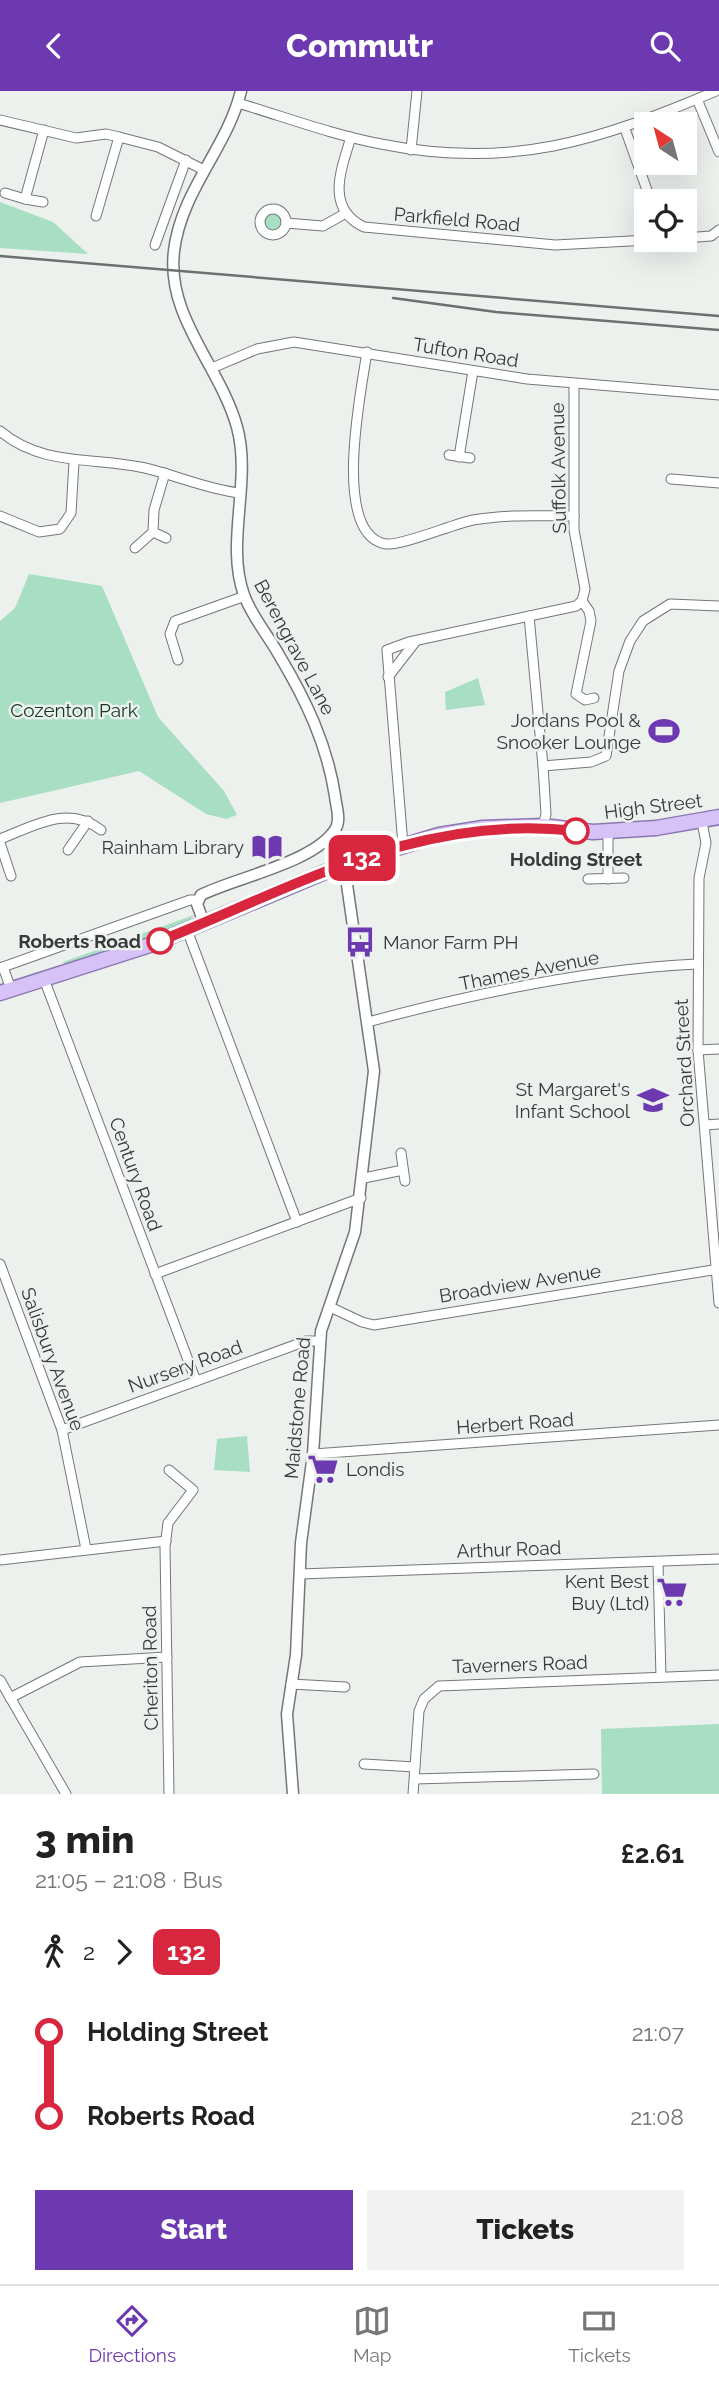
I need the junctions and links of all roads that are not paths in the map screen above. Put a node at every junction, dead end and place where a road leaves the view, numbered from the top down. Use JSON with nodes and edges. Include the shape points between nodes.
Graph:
{"nodes":[{"id":1,"x":241,"y":91,"type":"edge"},
{"id":2,"x":417,"y":91,"type":"edge"},
{"id":3,"x":716,"y":91,"type":"edge"},
{"id":4,"x":697,"y":99,"type":"junction"},
{"id":5,"x":238,"y":103,"type":"junction"},
{"id":6,"x":0,"y":120,"type":"edge"},
{"id":7,"x":625,"y":129,"type":"junction"},
{"id":8,"x":44,"y":131,"type":"junction"},
{"id":9,"x":119,"y":137,"type":"junction"},
{"id":10,"x":351,"y":137,"type":"junction"},
{"id":11,"x":411,"y":149,"type":"junction"},
{"id":12,"x":719,"y":152,"type":"edge"},
{"id":13,"x":186,"y":160,"type":"junction"},
{"id":14,"x":204,"y":170,"type":"junction"},
{"id":15,"x":647,"y":189,"type":"edge"},
{"id":16,"x":5,"y":193,"type":"dead end"},
{"id":17,"x":25,"y":199,"type":"junction"},
{"id":18,"x":43,"y":202,"type":"dead end"},
{"id":19,"x":346,"y":213,"type":"junction"},
{"id":20,"x":96,"y":216,"type":"dead end"},
{"id":21,"x":286,"y":223,"type":"dead end"},
{"id":22,"x":719,"y":230,"type":"edge"},
{"id":23,"x":697,"y":237,"type":"edge"},
{"id":24,"x":634,"y":241,"type":"edge"},
{"id":25,"x":155,"y":245,"type":"dead end"},
{"id":26,"x":367,"y":352,"type":"junction"},
{"id":27,"x":212,"y":368,"type":"junction"},
{"id":28,"x":472,"y":370,"type":"junction"},
{"id":29,"x":574,"y":384,"type":"junction"},
{"id":30,"x":719,"y":395,"type":"edge"},
{"id":31,"x":0,"y":431,"type":"edge"},
{"id":32,"x":449,"y":455,"type":"dead end"},
{"id":33,"x":74,"y":462,"type":"junction"},
{"id":34,"x":165,"y":473,"type":"junction"},
{"id":35,"x":671,"y":479,"type":"dead end"},
{"id":36,"x":719,"y":483,"type":"edge"},
{"id":37,"x":240,"y":493,"type":"junction"},
{"id":38,"x":0,"y":516,"type":"edge"},
{"id":39,"x":574,"y":516,"type":"junction"},
{"id":40,"x":153,"y":532,"type":"junction"},
{"id":41,"x":166,"y":538,"type":"dead end"},
{"id":42,"x":135,"y":548,"type":"dead end"},
{"id":43,"x":244,"y":596,"type":"junction"},
{"id":44,"x":582,"y":601,"type":"junction"},
{"id":45,"x":719,"y":606,"type":"edge"},
{"id":46,"x":529,"y":616,"type":"junction"},
{"id":47,"x":416,"y":641,"type":"junction"},
{"id":48,"x":179,"y":659,"type":"dead end"},
{"id":49,"x":388,"y":677,"type":"junction"},
{"id":50,"x":594,"y":698,"type":"dead end"},
{"id":51,"x":543,"y":766,"type":"junction"},
{"id":52,"x":719,"y":817,"type":"edge"},
{"id":53,"x":88,"y":821,"type":"junction"},
{"id":54,"x":702,"y":821,"type":"junction"},
{"id":55,"x":543,"y":826,"type":"junction"},
{"id":56,"x":101,"y":829,"type":"dead end"},
{"id":57,"x":608,"y":831,"type":"junction"},
{"id":58,"x":0,"y":841,"type":"edge"},
{"id":59,"x":403,"y":845,"type":"junction"},
{"id":60,"x":68,"y":850,"type":"dead end"},
{"id":61,"x":344,"y":865,"type":"junction"},
{"id":62,"x":11,"y":876,"type":"dead end"},
{"id":63,"x":624,"y":878,"type":"dead end"},
{"id":64,"x":588,"y":879,"type":"dead end"},
{"id":65,"x":608,"y":879,"type":"junction"},
{"id":66,"x":197,"y":900,"type":"junction"},
{"id":67,"x":204,"y":923,"type":"junction"},
{"id":68,"x":187,"y":930,"type":"junction"},
{"id":69,"x":697,"y":964,"type":"junction"},
{"id":70,"x":1,"y":967,"type":"edge"},
{"id":71,"x":44,"y":979,"type":"junction"},
{"id":72,"x":5,"y":991,"type":"edge"},
{"id":73,"x":369,"y":1023,"type":"junction"},
{"id":74,"x":719,"y":1049,"type":"edge"},
{"id":75,"x":698,"y":1050,"type":"junction"},
{"id":76,"x":719,"y":1124,"type":"edge"},
{"id":77,"x":705,"y":1125,"type":"junction"},
{"id":78,"x":401,"y":1153,"type":"dead end"},
{"id":79,"x":403,"y":1170,"type":"junction"},
{"id":80,"x":364,"y":1178,"type":"junction"},
{"id":81,"x":405,"y":1181,"type":"dead end"},
{"id":82,"x":361,"y":1198,"type":"junction"},
{"id":83,"x":297,"y":1221,"type":"junction"},
{"id":84,"x":0,"y":1264,"type":"edge"},
{"id":85,"x":718,"y":1269,"type":"edge"},
{"id":86,"x":155,"y":1274,"type":"junction"},
{"id":87,"x":719,"y":1303,"type":"edge"},
{"id":88,"x":330,"y":1307,"type":"junction"},
{"id":89,"x":320,"y":1341,"type":"junction"},
{"id":90,"x":196,"y":1381,"type":"junction"},
{"id":91,"x":719,"y":1425,"type":"edge"},
{"id":92,"x":62,"y":1430,"type":"junction"},
{"id":93,"x":313,"y":1454,"type":"junction"},
{"id":94,"x":169,"y":1470,"type":"dead end"},
{"id":95,"x":166,"y":1541,"type":"junction"},
{"id":96,"x":86,"y":1549,"type":"junction"},
{"id":97,"x":719,"y":1559,"type":"edge"},
{"id":98,"x":0,"y":1560,"type":"edge"},
{"id":99,"x":658,"y":1563,"type":"junction"},
{"id":100,"x":300,"y":1574,"type":"junction"},
{"id":101,"x":167,"y":1657,"type":"junction"},
{"id":102,"x":719,"y":1675,"type":"edge"},
{"id":103,"x":661,"y":1677,"type":"junction"},
{"id":104,"x":0,"y":1680,"type":"edge"},
{"id":105,"x":291,"y":1684,"type":"junction"},
{"id":106,"x":345,"y":1687,"type":"dead end"},
{"id":107,"x":10,"y":1698,"type":"junction"},
{"id":108,"x":363,"y":1764,"type":"dead end"},
{"id":109,"x":415,"y":1767,"type":"junction"},
{"id":110,"x":594,"y":1774,"type":"dead end"},
{"id":111,"x":415,"y":1779,"type":"junction"},
{"id":112,"x":66,"y":1794,"type":"edge"},
{"id":113,"x":169,"y":1794,"type":"edge"},
{"id":114,"x":293,"y":1794,"type":"edge"},
{"id":115,"x":413,"y":1794,"type":"edge"}],
"edges":[{"from":1,"to":5,"type":"street","name":"Berengrave Lane"},
{"from":2,"to":11,"type":"street"},
{"from":3,"to":4,"type":"street"},
{"from":4,"to":7,"type":"street"},
{"from":4,"to":12,"type":"street"},
{"from":5,"to":10,"type":"street"},
{"from":5,"to":14,"type":"street","name":"Berengrave Lane"},
{"from":6,"to":8,"type":"street"},
{"from":7,"to":11,"type":"street","via":[[521,152],[453,154]]},
{"from":7,"to":15,"type":"street"},
{"from":8,"to":9,"type":"street","via":[[76,138]]},
{"from":8,"to":17,"type":"street"},
{"from":9,"to":13,"type":"street"},
{"from":9,"to":20,"type":"street"},
{"from":10,"to":11,"type":"street"},
{"from":10,"to":19,"type":"street","via":[[338,188]]},
{"from":13,"to":14,"type":"street"},
{"from":13,"to":25,"type":"street"},
{"from":14,"to":27,"type":"street","name":"Berengrave Lane","via":[[178,226],[174,291]]},
{"from":16,"to":17,"type":"street"},
{"from":17,"to":18,"type":"street"},
{"from":19,"to":21,"type":"street","via":[[323,226]]},
{"from":19,"to":24,"type":"street","name":"Parkfield Road","via":[[367,228],[450,237],[555,245]]},
{"from":22,"to":23,"type":"street"},
{"from":26,"to":27,"type":"street","name":"Tufton Road","via":[[281,343]]},
{"from":26,"to":28,"type":"street","name":"Tufton Road"},
{"from":26,"to":39,"type":"street","via":[[354,461],[358,520],[368,535],[392,544],[473,520]]},
{"from":27,"to":37,"type":"street","name":"Berengrave Lane","via":[[238,429]]},
{"from":28,"to":29,"type":"street","name":"Tufton Road"},
{"from":28,"to":32,"type":"street","via":[[465,457]]},
{"from":29,"to":30,"type":"street","name":"Tufton Road"},
{"from":29,"to":39,"type":"street","name":"Suffolk Avenue"},
{"from":31,"to":33,"type":"street","via":[[32,449]]},
{"from":33,"to":34,"type":"street"},
{"from":33,"to":38,"type":"street","via":[[71,513],[60,529],[39,532]]},
{"from":34,"to":37,"type":"street","via":[[212,490]]},
{"from":34,"to":40,"type":"street"},
{"from":35,"to":36,"type":"street"},
{"from":37,"to":43,"type":"street","name":"Berengrave Lane","via":[[237,564]]},
{"from":39,"to":44,"type":"street","name":"Suffolk Avenue","via":[[585,589]]},
{"from":40,"to":41,"type":"street"},
{"from":40,"to":42,"type":"street"},
{"from":43,"to":48,"type":"street","via":[[175,621],[170,634]]},
{"from":43,"to":66,"type":"street","name":"Berengrave Lane","via":[[321,736],[337,827],[292,861]]},
{"from":44,"to":46,"type":"street"},
{"from":44,"to":50,"type":"street","name":"Suffolk Avenue","via":[[591,621],[576,694],[585,700]]},
{"from":45,"to":51,"type":"street","via":[[676,603],[650,614],[630,641],[619,671],[606,756]]},
{"from":46,"to":47,"type":"street"},
{"from":46,"to":51,"type":"street"},
{"from":47,"to":49,"type":"street"},
{"from":47,"to":49,"type":"street","via":[[388,649]]},
{"from":49,"to":59,"type":"street"},
{"from":51,"to":55,"type":"street"},
{"from":52,"to":54,"type":"main road","name":"High Street"},
{"from":53,"to":56,"type":"street"},
{"from":53,"to":58,"type":"street","via":[[60,817]]},
{"from":53,"to":60,"type":"street"},
{"from":54,"to":57,"type":"main road","name":"High Street"},
{"from":54,"to":69,"type":"street","name":"Orchard Street","via":[[706,843],[699,871]]},
{"from":55,"to":57,"type":"main road","name":"High Street"},
{"from":55,"to":59,"type":"main road","name":"High Street","via":[[460,831]]},
{"from":57,"to":65,"type":"street"},
{"from":58,"to":62,"type":"street"},
{"from":59,"to":61,"type":"main road","name":"High Street"},
{"from":61,"to":67,"type":"main road","name":"High Street"},
{"from":61,"to":73,"type":"street","name":"Maidstone Road"},
{"from":63,"to":65,"type":"street"},
{"from":64,"to":65,"type":"street"},
{"from":66,"to":67,"type":"street"},
{"from":66,"to":70,"type":"street"},
{"from":67,"to":68,"type":"main road","name":"High Street"},
{"from":68,"to":71,"type":"main road","name":"High Street"},
{"from":68,"to":83,"type":"street"},
{"from":69,"to":73,"type":"street","name":"Thames Avenue","via":[[585,976]]},
{"from":69,"to":75,"type":"street","name":"Orchard Street"},
{"from":70,"to":72,"type":"street"},
{"from":71,"to":72,"type":"main road","name":"High Street"},
{"from":71,"to":86,"type":"street","name":"Century Road"},
{"from":73,"to":80,"type":"street","name":"Maidstone Road","via":[[374,1071]]},
{"from":74,"to":75,"type":"street"},
{"from":75,"to":77,"type":"street","name":"Orchard Street"},
{"from":76,"to":77,"type":"street"},
{"from":77,"to":85,"type":"street","name":"Orchard Street"},
{"from":78,"to":79,"type":"street"},
{"from":79,"to":80,"type":"street"},
{"from":79,"to":81,"type":"street"},
{"from":80,"to":82,"type":"street","name":"Maidstone Road"},
{"from":82,"to":83,"type":"street"},
{"from":82,"to":88,"type":"street","name":"Maidstone Road","via":[[352,1247]]},
{"from":83,"to":86,"type":"street"},
{"from":84,"to":92,"type":"street","name":"Salisbury Avenue"},
{"from":85,"to":87,"type":"street","name":"Orchard Street"},
{"from":85,"to":88,"type":"street","name":"Broadview Avenue","via":[[374,1325]]},
{"from":86,"to":90,"type":"street","name":"Century Road"},
{"from":88,"to":89,"type":"street","name":"Maidstone Road"},
{"from":89,"to":90,"type":"street","name":"Nursery Road","via":[[306,1341]]},
{"from":89,"to":93,"type":"street","name":"Maidstone Road"},
{"from":90,"to":92,"type":"street","name":"Nursery Road"},
{"from":91,"to":93,"type":"street","name":"Herbert Road"},
{"from":92,"to":96,"type":"street","name":"Salisbury Avenue"},
{"from":93,"to":100,"type":"street","name":"Maidstone Road"},
{"from":94,"to":95,"type":"street","via":[[193,1490],[170,1520]]},
{"from":95,"to":96,"type":"street"},
{"from":95,"to":101,"type":"street","name":"Cheriton Road"},
{"from":96,"to":98,"type":"street"},
{"from":97,"to":99,"type":"street","name":"Arthur Road"},
{"from":99,"to":100,"type":"street","name":"Arthur Road"},
{"from":99,"to":103,"type":"street"},
{"from":100,"to":105,"type":"street","name":"Maidstone Road"},
{"from":101,"to":107,"type":"street","via":[[80,1662]]},
{"from":101,"to":113,"type":"street","name":"Cheriton Road"},
{"from":102,"to":103,"type":"street","name":"Taverners Road"},
{"from":103,"to":109,"type":"street","name":"Taverners Road","via":[[439,1686],[419,1710]]},
{"from":104,"to":107,"type":"street"},
{"from":105,"to":106,"type":"street"},
{"from":105,"to":114,"type":"street","name":"Maidstone Road","via":[[287,1729]]},
{"from":107,"to":112,"type":"street"},
{"from":108,"to":109,"type":"street"},
{"from":109,"to":111,"type":"street","name":"Taverners Road"},
{"from":110,"to":111,"type":"street"},
{"from":111,"to":115,"type":"street","name":"Taverners Road"}]}
